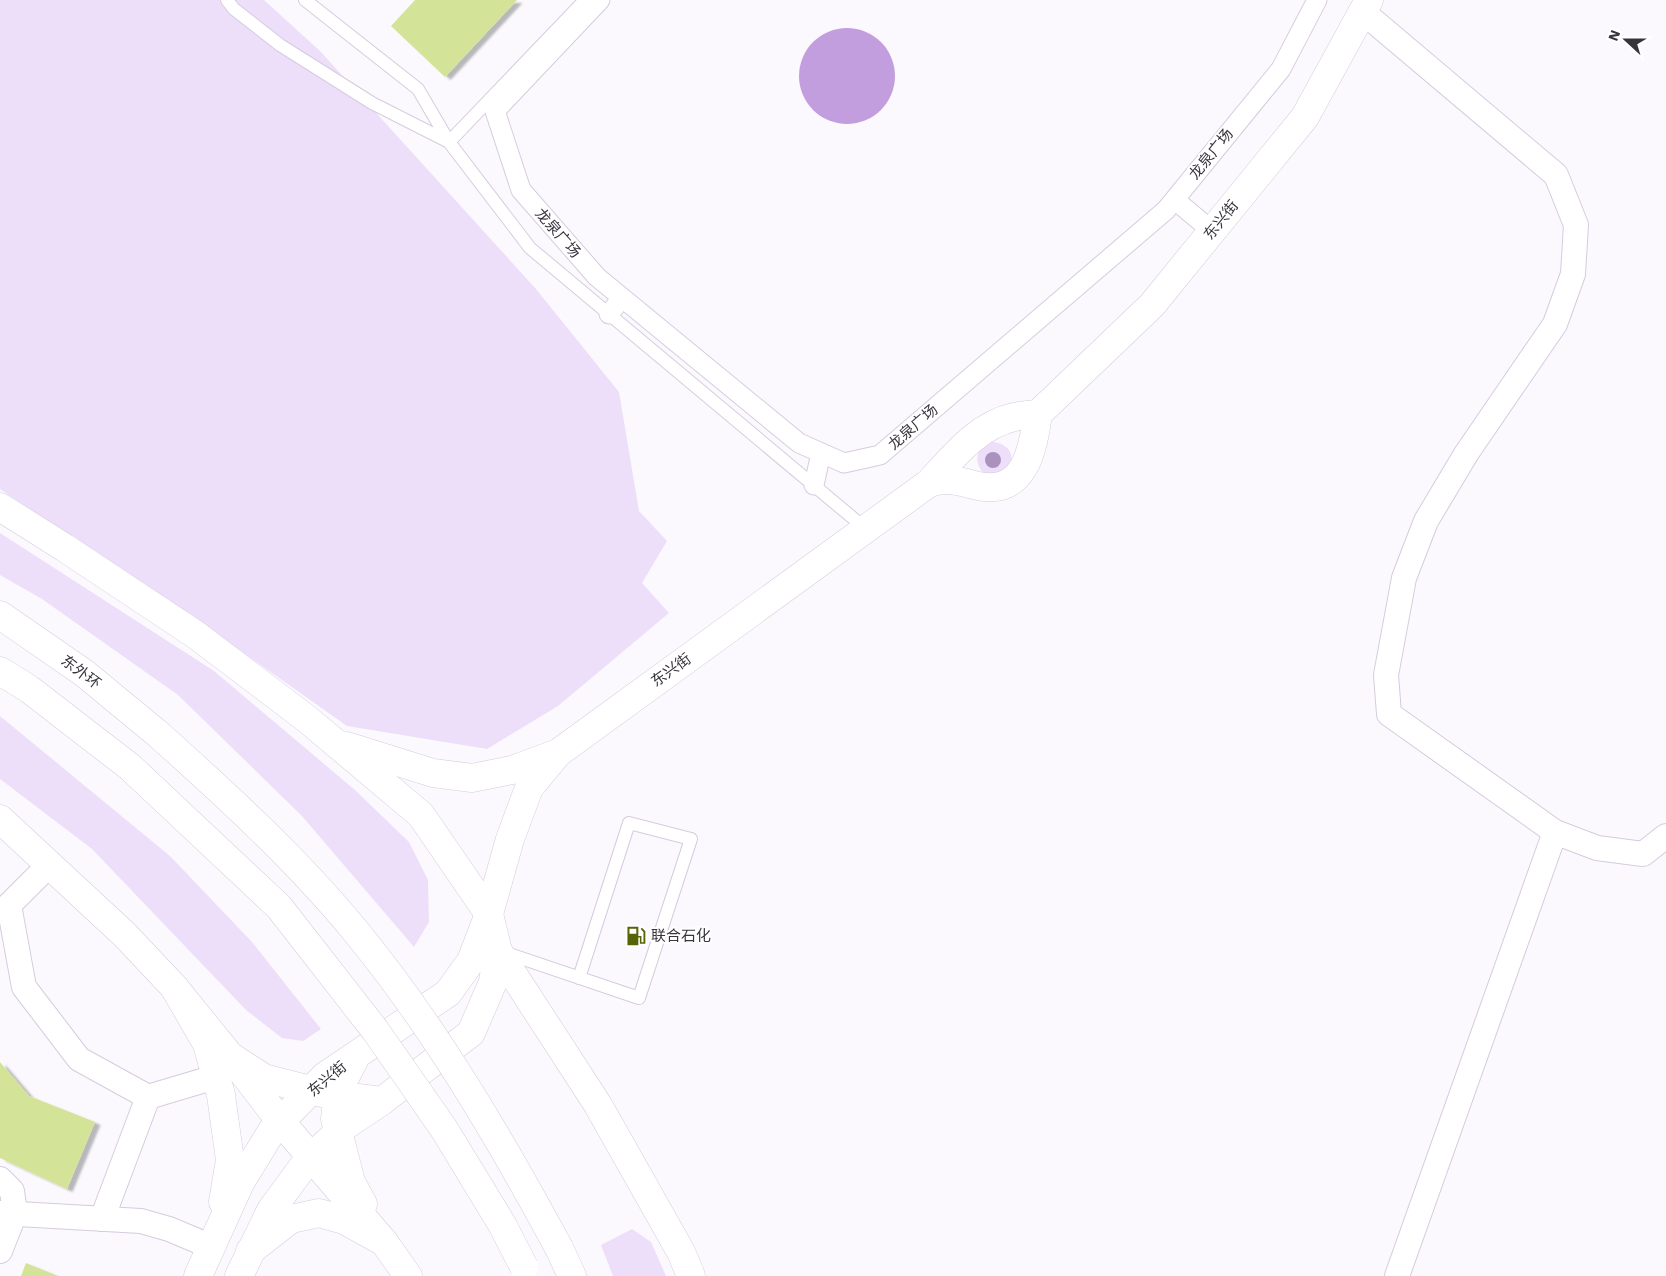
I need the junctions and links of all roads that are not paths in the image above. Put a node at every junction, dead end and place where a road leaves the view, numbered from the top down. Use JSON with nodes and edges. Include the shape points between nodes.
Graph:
{"nodes":[{"id":1,"x":227,"y":0,"type":"edge"},
{"id":2,"x":305,"y":0,"type":"edge"},
{"id":3,"x":584,"y":0,"type":"edge"},
{"id":4,"x":600,"y":0,"type":"edge"},
{"id":5,"x":1317,"y":0,"type":"edge"},
{"id":6,"x":1366,"y":6,"type":"edge"},
{"id":7,"x":449,"y":142,"type":"junction"},
{"id":8,"x":1175,"y":200,"type":"junction"},
{"id":9,"x":1212,"y":231,"type":"junction"},
{"id":10,"x":622,"y":298,"type":"junction"},
{"id":11,"x":609,"y":314,"type":"junction"},
{"id":12,"x":1038,"y":414,"type":"junction"},
{"id":13,"x":821,"y":453,"type":"junction"},
{"id":14,"x":929,"y":483,"type":"junction"},
{"id":15,"x":814,"y":485,"type":"junction"},
{"id":16,"x":0,"y":507,"type":"edge"},
{"id":17,"x":866,"y":530,"type":"junction"},
{"id":18,"x":0,"y":615,"type":"edge"},
{"id":19,"x":0,"y":671,"type":"edge"},
{"id":20,"x":334,"y":742,"type":"junction"},
{"id":21,"x":558,"y":753,"type":"junction"},
{"id":22,"x":0,"y":820,"type":"edge"},
{"id":23,"x":1556,"y":832,"type":"junction"},
{"id":24,"x":1666,"y":836,"type":"edge"},
{"id":25,"x":50,"y":865,"type":"junction"},
{"id":26,"x":489,"y":914,"type":"junction"},
{"id":27,"x":498,"y":950,"type":"junction"},
{"id":28,"x":579,"y":978,"type":"junction"},
{"id":29,"x":356,"y":1056,"type":"junction"},
{"id":30,"x":223,"y":1066,"type":"junction"},
{"id":31,"x":311,"y":1091,"type":"junction"},
{"id":32,"x":338,"y":1096,"type":"junction"},
{"id":33,"x":148,"y":1097,"type":"junction"},
{"id":34,"x":382,"y":1101,"type":"junction"},
{"id":35,"x":281,"y":1122,"type":"junction"},
{"id":36,"x":338,"y":1132,"type":"junction"},
{"id":37,"x":312,"y":1156,"type":"junction"},
{"id":38,"x":249,"y":1169,"type":"junction"},
{"id":39,"x":0,"y":1180,"type":"edge"},
{"id":40,"x":281,"y":1196,"type":"junction"},
{"id":41,"x":7,"y":1213,"type":"edge"},
{"id":42,"x":102,"y":1219,"type":"junction"},
{"id":43,"x":215,"y":1240,"type":"junction"},
{"id":44,"x":384,"y":1242,"type":"junction"},
{"id":45,"x":0,"y":1251,"type":"edge"},
{"id":46,"x":250,"y":1251,"type":"junction"},
{"id":47,"x":526,"y":1272,"type":"edge"},
{"id":48,"x":198,"y":1276,"type":"edge"},
{"id":49,"x":239,"y":1276,"type":"edge"},
{"id":50,"x":408,"y":1276,"type":"edge"},
{"id":51,"x":572,"y":1276,"type":"edge"},
{"id":52,"x":692,"y":1276,"type":"edge"},
{"id":53,"x":1397,"y":1276,"type":"edge"}],
"edges":[{"from":1,"to":7,"type":"lane","via":[[280,45],[372,103]]},
{"from":2,"to":7,"type":"lane","via":[[418,89]]},
{"from":3,"to":7,"type":"lane"},
{"from":4,"to":10,"type":"street","name":"龙泉广场","via":[[495,111],[521,190],[597,277]]},
{"from":5,"to":8,"type":"street","name":"龙泉广场","via":[[1281,69]]},
{"from":6,"to":9,"type":"main road","name":"东兴街","via":[[1305,117]]},
{"from":6,"to":23,"type":"street","via":[[1556,175],[1576,224],[1574,274],[1555,324],[1466,454],[1426,521],[1404,578],[1386,675],[1389,714]]},
{"from":7,"to":11,"type":"lane","via":[[530,248]]},
{"from":8,"to":9,"type":"street"},
{"from":8,"to":13,"type":"street","name":"龙泉广场","via":[[880,455],[844,463]]},
{"from":9,"to":12,"type":"main road","name":"东兴街","via":[[1152,305]]},
{"from":10,"to":11,"type":"street"},
{"from":10,"to":13,"type":"street","name":"龙泉广场","via":[[800,443]]},
{"from":11,"to":15,"type":"lane"},
{"from":12,"to":14,"type":"main road","name":"东兴街","via":[[1014,417],[992,425],[967,443]]},
{"from":12,"to":14,"type":"main road","via":[[1035,436],[1024,467],[1005,486],[980,486],[941,479]]},
{"from":13,"to":15,"type":"street"},
{"from":14,"to":17,"type":"main road","name":"东兴街"},
{"from":15,"to":17,"type":"lane"},
{"from":16,"to":20,"type":"main road","via":[[196,635]]},
{"from":17,"to":21,"type":"main road","name":"东兴街"},
{"from":18,"to":51,"type":"main road","name":"东外环","bridge":true,"via":[[84,673],[202,773],[293,862],[352,928],[402,992],[456,1071],[516,1168]]},
{"from":19,"to":47,"type":"main road","bridge":true,"via":[[29,689],[130,767],[279,908],[375,1030],[444,1129],[503,1226]]},
{"from":20,"to":21,"type":"main road","via":[[433,773],[472,778],[512,770]]},
{"from":20,"to":26,"type":"main road","via":[[421,815]]},
{"from":21,"to":26,"type":"main road","name":"东兴街","via":[[529,788],[510,839]]},
{"from":22,"to":25,"type":"main road"},
{"from":23,"to":24,"type":"street","via":[[1598,848],[1643,854]]},
{"from":23,"to":53,"type":"street"},
{"from":25,"to":30,"type":"main road","via":[[126,935],[174,987]]},
{"from":25,"to":33,"type":"street","via":[[9,905],[24,987],[79,1059]]},
{"from":26,"to":27,"type":"main road","name":"东兴街"},
{"from":26,"to":29,"type":"main road","name":"东兴街","via":[[471,961],[448,993]]},
{"from":27,"to":28,"type":"lane"},
{"from":27,"to":34,"type":"main road","name":"东兴街","via":[[493,982],[471,1033]]},
{"from":27,"to":52,"type":"main road","via":[[598,1105],[682,1252]]},
{"from":28,"to":28,"type":"lane","via":[[639,998],[691,839],[629,823]]},
{"from":29,"to":31,"type":"main road","name":"东兴街","via":[[325,1076]]},
{"from":29,"to":32,"type":"main road"},
{"from":30,"to":31,"type":"main road"},
{"from":30,"to":33,"type":"street"},
{"from":30,"to":35,"type":"main road"},
{"from":30,"to":43,"type":"main road","via":[[221,1096],[230,1160]]},
{"from":31,"to":32,"type":"main road"},
{"from":31,"to":35,"type":"main road","name":"东兴街"},
{"from":32,"to":34,"type":"main road"},
{"from":32,"to":36,"type":"main road","via":[[335,1119]]},
{"from":33,"to":42,"type":"street"},
{"from":34,"to":36,"type":"main road","name":"东兴街"},
{"from":35,"to":37,"type":"main road"},
{"from":35,"to":38,"type":"main road","name":"东兴街","via":[[273,1129]]},
{"from":36,"to":37,"type":"main road","name":"东兴街"},
{"from":36,"to":44,"type":"main road","via":[[351,1182]]},
{"from":37,"to":40,"type":"main road","name":"东兴街"},
{"from":37,"to":44,"type":"main road"},
{"from":38,"to":40,"type":"main road"},
{"from":38,"to":43,"type":"main road","name":"东兴街"},
{"from":39,"to":41,"type":"street","via":[[12,1191]]},
{"from":40,"to":46,"type":"main road","name":"东兴街"},
{"from":41,"to":42,"type":"street"},
{"from":41,"to":45,"type":"street"},
{"from":42,"to":43,"type":"street","via":[[141,1221]]},
{"from":43,"to":48,"type":"main road","name":"东兴街"},
{"from":44,"to":46,"type":"main road","via":[[344,1220],[319,1213],[291,1220]]},
{"from":44,"to":50,"type":"main road"},
{"from":46,"to":49,"type":"main road","name":"东兴街"}]}
